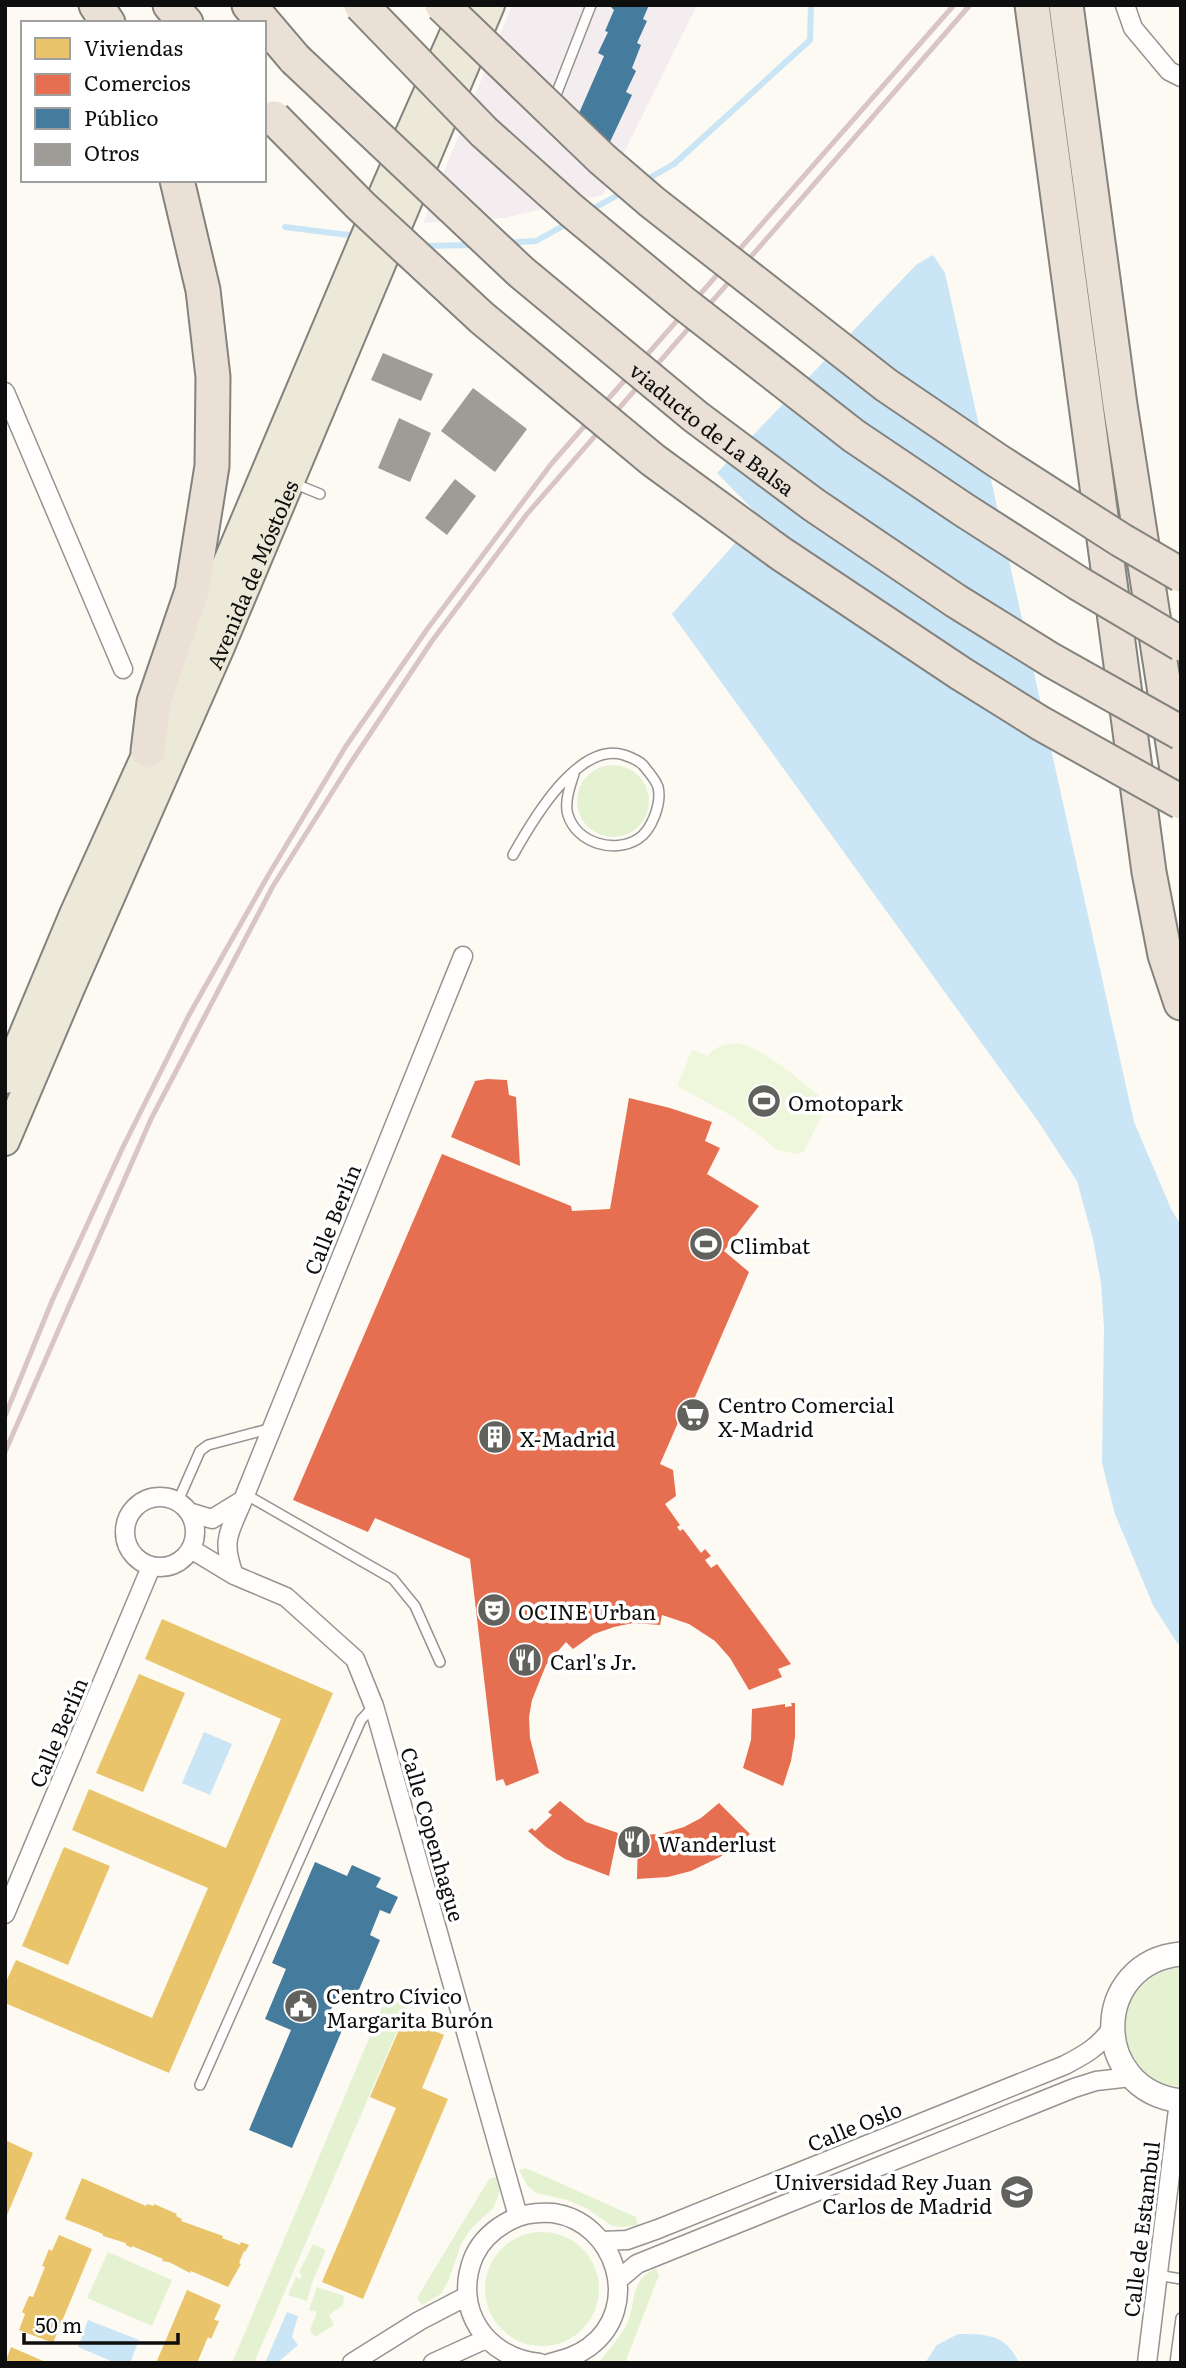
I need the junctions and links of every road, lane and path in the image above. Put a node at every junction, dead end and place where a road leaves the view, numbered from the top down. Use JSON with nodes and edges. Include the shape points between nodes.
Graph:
{"nodes":[{"id":1,"x":96,"y":5,"type":"edge"},
{"id":2,"x":170,"y":5,"type":"edge"},
{"id":3,"x":179,"y":5,"type":"edge"},
{"id":4,"x":249,"y":5,"type":"edge"},
{"id":5,"x":361,"y":5,"type":"edge"},
{"id":6,"x":442,"y":5,"type":"edge"},
{"id":7,"x":467,"y":5,"type":"edge"},
{"id":8,"x":490,"y":5,"type":"edge"},
{"id":9,"x":591,"y":5,"type":"edge"},
{"id":10,"x":1032,"y":5,"type":"edge"},
{"id":11,"x":1125,"y":5,"type":"edge"},
{"id":12,"x":1067,"y":12,"type":"edge"},
{"id":13,"x":107,"y":21,"type":"edge"},
{"id":14,"x":184,"y":21,"type":"edge"},
{"id":15,"x":191,"y":21,"type":"edge"},
{"id":16,"x":263,"y":21,"type":"edge"},
{"id":17,"x":266,"y":25,"type":"edge"},
{"id":18,"x":463,"y":61,"type":"junction"},
{"id":19,"x":500,"y":77,"type":"dead end"},
{"id":20,"x":1181,"y":77,"type":"edge"},
{"id":21,"x":269,"y":113,"type":"edge"},
{"id":22,"x":177,"y":182,"type":"edge"},
{"id":23,"x":372,"y":252,"type":"junction"},
{"id":24,"x":5,"y":393,"type":"edge"},
{"id":25,"x":289,"y":481,"type":"junction"},
{"id":26,"x":320,"y":494,"type":"dead end"},
{"id":27,"x":1181,"y":575,"type":"edge"},
{"id":28,"x":1181,"y":644,"type":"edge"},
{"id":29,"x":123,"y":669,"type":"dead end"},
{"id":30,"x":1181,"y":733,"type":"edge"},
{"id":31,"x":148,"y":751,"type":"junction"},
{"id":32,"x":574,"y":774,"type":"junction"},
{"id":33,"x":1181,"y":795,"type":"edge"},
{"id":34,"x":1181,"y":802,"type":"edge"},
{"id":35,"x":513,"y":855,"type":"dead end"},
{"id":36,"x":463,"y":956,"type":"dead end"},
{"id":37,"x":1181,"y":1003,"type":"edge"},
{"id":38,"x":5,"y":1079,"type":"edge"},
{"id":39,"x":5,"y":1140,"type":"edge"},
{"id":40,"x":272,"y":1428,"type":"junction"},
{"id":41,"x":244,"y":1497,"type":"junction"},
{"id":42,"x":183,"y":1506,"type":"junction"},
{"id":43,"x":191,"y":1549,"type":"junction"},
{"id":44,"x":151,"y":1567,"type":"junction"},
{"id":45,"x":234,"y":1575,"type":"junction"},
{"id":46,"x":440,"y":1662,"type":"dead end"},
{"id":47,"x":374,"y":1706,"type":"junction"},
{"id":48,"x":5,"y":1914,"type":"edge"},
{"id":49,"x":1181,"y":1954,"type":"edge"},
{"id":50,"x":1112,"y":2028,"type":"junction"},
{"id":51,"x":1131,"y":2077,"type":"junction"},
{"id":52,"x":200,"y":2085,"type":"dead end"},
{"id":53,"x":1180,"y":2101,"type":"edge"},
{"id":54,"x":518,"y":2216,"type":"junction"},
{"id":55,"x":602,"y":2241,"type":"junction"},
{"id":56,"x":1157,"y":2275,"type":"junction"},
{"id":57,"x":1181,"y":2279,"type":"edge"},
{"id":58,"x":618,"y":2280,"type":"junction"},
{"id":59,"x":467,"y":2296,"type":"junction"},
{"id":60,"x":1181,"y":2318,"type":"edge"},
{"id":61,"x":486,"y":2339,"type":"junction"},
{"id":62,"x":571,"y":2360,"type":"edge"},
{"id":63,"x":352,"y":2363,"type":"edge"},
{"id":64,"x":433,"y":2363,"type":"edge"},
{"id":65,"x":540,"y":2363,"type":"edge"},
{"id":66,"x":550,"y":2363,"type":"edge"},
{"id":67,"x":1147,"y":2363,"type":"edge"},
{"id":68,"x":1175,"y":2363,"type":"edge"}],
"edges":[{"from":1,"to":13,"type":"highway"},
{"from":2,"to":14,"type":"highway"},
{"from":3,"to":15,"type":"highway"},
{"from":4,"to":16,"type":"highway","name":"viaducto de La Balsa","bridge":true},
{"from":5,"to":28,"type":"highway","bridge":true,"via":[[484,132],[570,210],[854,436],[998,532]]},
{"from":6,"to":27,"type":"highway","bridge":true,"via":[[652,202],[886,385]]},
{"from":7,"to":18,"type":"main road","name":"Avenida de Móstoles"},
{"from":8,"to":18,"type":"main road","name":"Avenida de Móstoles"},
{"from":9,"to":19,"type":"lane","via":[[554,100]]},
{"from":10,"to":37,"type":"highway","via":[[1149,872],[1165,955]]},
{"from":11,"to":20,"type":"street","via":[[1133,29],[1169,71]]},
{"from":12,"to":33,"type":"highway","via":[[1120,405]]},
{"from":17,"to":30,"type":"highway","name":"viaducto de La Balsa","bridge":true,"via":[[295,59],[520,272],[696,417],[814,505],[956,601]]},
{"from":18,"to":23,"type":"main road","name":"Avenida de Móstoles"},
{"from":21,"to":34,"type":"highway","bridge":true,"via":[[482,318],[653,460],[780,553],[960,673]]},
{"from":22,"to":31,"type":"highway","via":[[203,290],[213,377],[212,466],[192,590],[154,702]]},
{"from":23,"to":25,"type":"main road","name":"Avenida de Móstoles"},
{"from":23,"to":31,"type":"main road","name":"Avenida de Móstoles"},
{"from":24,"to":29,"type":"street"},
{"from":25,"to":26,"type":"lane"},
{"from":25,"to":39,"type":"main road","name":"Avenida de Móstoles"},
{"from":31,"to":38,"type":"main road","name":"Avenida de Móstoles"},
{"from":32,"to":32,"type":"lane","via":[[567,813],[583,837],[611,847],[639,839],[657,816],[658,787],[641,762],[612,752],[586,761]]},
{"from":32,"to":35,"type":"lane","via":[[561,783]]},
{"from":36,"to":40,"type":"street","name":"Calle Berlín"},
{"from":40,"to":41,"type":"street","name":"Calle Berlín"},
{"from":40,"to":42,"type":"lane","via":[[200,1451]]},
{"from":41,"to":42,"type":"street","via":[[212,1519]]},
{"from":41,"to":45,"type":"street","name":"Calle Berlín","via":[[228,1536],[226,1555]]},
{"from":41,"to":46,"type":"lane","via":[[393,1579],[415,1606]]},
{"from":42,"to":43,"type":"street","via":[[195,1530]]},
{"from":42,"to":44,"type":"street","via":[[163,1497],[151,1498],[132,1510],[126,1521],[126,1544],[140,1562]]},
{"from":43,"to":44,"type":"street","via":[[174,1565]]},
{"from":43,"to":45,"type":"street","name":"Calle Copenhague"},
{"from":44,"to":48,"type":"street","name":"Calle Berlín"},
{"from":45,"to":47,"type":"street","name":"Calle Copenhague","via":[[286,1597],[355,1659]]},
{"from":47,"to":52,"type":"lane","via":[[361,1720]]},
{"from":47,"to":54,"type":"street","name":"Calle Copenhague"},
{"from":49,"to":50,"type":"street","via":[[1157,1959],[1138,1971],[1119,1997]]},
{"from":50,"to":51,"type":"street","via":[[1120,2063]]},
{"from":50,"to":55,"type":"street","name":"Calle Oslo","via":[[1089,2053],[1065,2066],[658,2229],[627,2240]]},
{"from":51,"to":53,"type":"street","via":[[1161,2097]]},
{"from":51,"to":58,"type":"street","via":[[1074,2088],[637,2264]]},
{"from":53,"to":56,"type":"street","name":"Calle de Estambul"},
{"from":54,"to":55,"type":"street","via":[[564,2215],[585,2225]]},
{"from":54,"to":59,"type":"street","via":[[496,2228],[478,2247],[468,2271]]},
{"from":55,"to":58,"type":"street"},
{"from":56,"to":57,"type":"lane"},
{"from":56,"to":67,"type":"street","name":"Calle de Estambul"},
{"from":58,"to":62,"type":"street","via":[[616,2305],[607,2327]]},
{"from":59,"to":61,"type":"street","via":[[473,2319]]},
{"from":59,"to":63,"type":"street"},
{"from":60,"to":68,"type":"lane"},
{"from":61,"to":64,"type":"street"},
{"from":61,"to":65,"type":"street","via":[[504,2353]]},
{"from":62,"to":66,"type":"street"}]}
